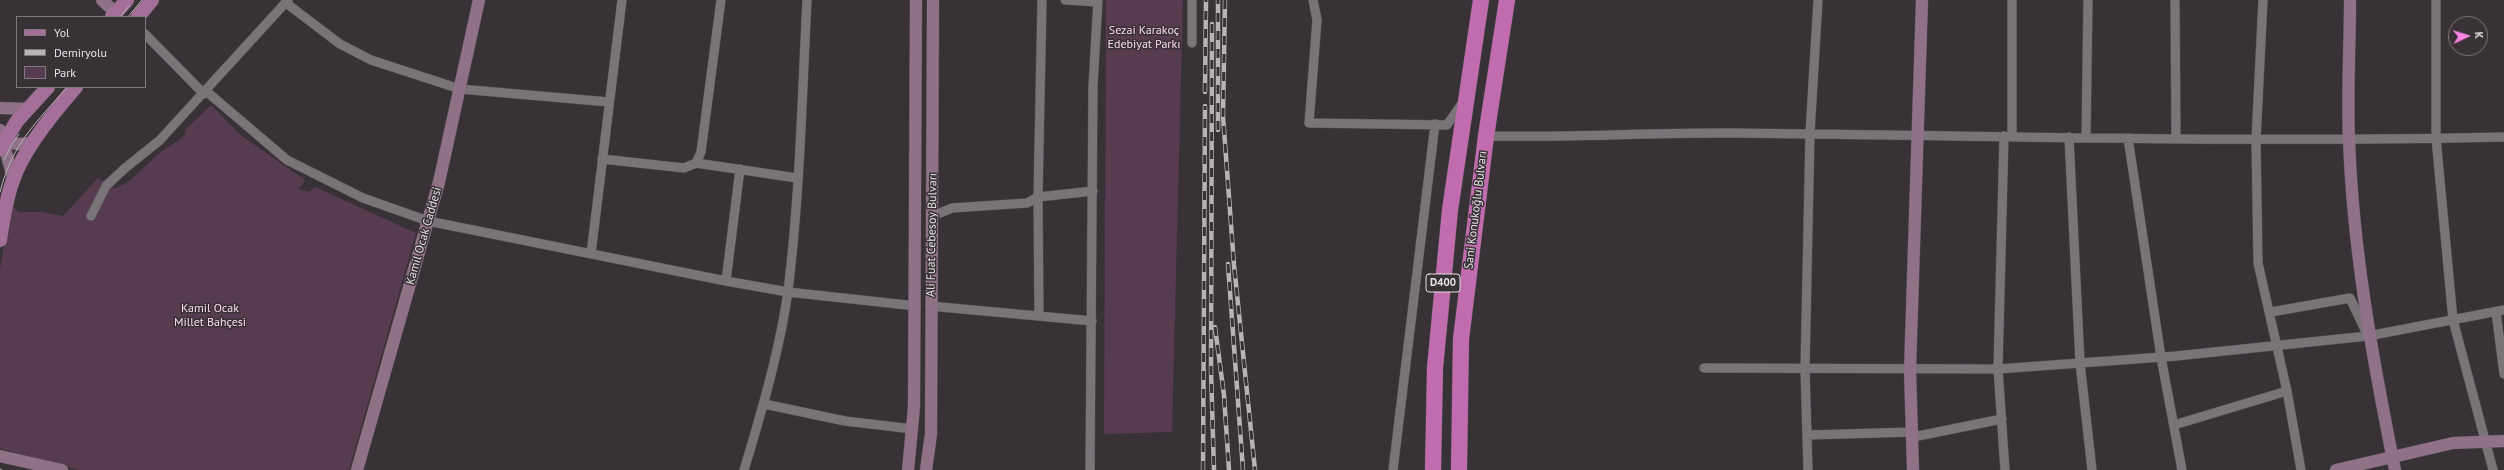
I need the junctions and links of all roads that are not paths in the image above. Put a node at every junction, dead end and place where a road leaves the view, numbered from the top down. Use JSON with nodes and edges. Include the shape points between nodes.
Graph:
{"nodes":[{"id":1,"x":102,"y":0,"type":"edge"},
{"id":2,"x":126,"y":0,"type":"edge"},
{"id":3,"x":152,"y":0,"type":"edge"},
{"id":4,"x":479,"y":0,"type":"edge"},
{"id":5,"x":622,"y":0,"type":"edge"},
{"id":6,"x":721,"y":0,"type":"edge"},
{"id":7,"x":807,"y":0,"type":"edge"},
{"id":8,"x":916,"y":0,"type":"edge"},
{"id":9,"x":933,"y":0,"type":"edge"},
{"id":10,"x":1042,"y":0,"type":"edge"},
{"id":11,"x":1065,"y":0,"type":"edge"},
{"id":12,"x":1192,"y":0,"type":"edge"},
{"id":13,"x":1313,"y":0,"type":"edge"},
{"id":14,"x":1507,"y":0,"type":"edge"},
{"id":15,"x":1818,"y":0,"type":"edge"},
{"id":16,"x":1922,"y":0,"type":"edge"},
{"id":17,"x":2012,"y":0,"type":"edge"},
{"id":18,"x":2088,"y":0,"type":"edge"},
{"id":19,"x":2175,"y":0,"type":"edge"},
{"id":20,"x":2263,"y":0,"type":"edge"},
{"id":21,"x":2350,"y":0,"type":"edge"},
{"id":22,"x":2436,"y":0,"type":"edge"},
{"id":23,"x":1098,"y":1,"type":"edge"},
{"id":24,"x":1480,"y":1,"type":"edge"},
{"id":25,"x":287,"y":2,"type":"edge"},
{"id":26,"x":114,"y":15,"type":"edge"},
{"id":27,"x":139,"y":16,"type":"edge"},
{"id":28,"x":146,"y":35,"type":"edge"},
{"id":29,"x":1192,"y":43,"type":"dead end"},
{"id":30,"x":47,"y":88,"type":"edge"},
{"id":31,"x":75,"y":88,"type":"edge"},
{"id":32,"x":460,"y":89,"type":"junction"},
{"id":33,"x":205,"y":92,"type":"junction"},
{"id":34,"x":1466,"y":97,"type":"junction"},
{"id":35,"x":609,"y":102,"type":"junction"},
{"id":36,"x":0,"y":108,"type":"edge"},
{"id":37,"x":28,"y":109,"type":"junction"},
{"id":38,"x":1435,"y":124,"type":"junction"},
{"id":39,"x":1810,"y":133,"type":"junction"},
{"id":40,"x":1919,"y":135,"type":"junction"},
{"id":41,"x":1486,"y":136,"type":"junction"},
{"id":42,"x":2008,"y":136,"type":"junction"},
{"id":43,"x":2069,"y":137,"type":"junction"},
{"id":44,"x":2504,"y":137,"type":"edge"},
{"id":45,"x":2086,"y":138,"type":"junction"},
{"id":46,"x":2128,"y":138,"type":"junction"},
{"id":47,"x":2436,"y":138,"type":"junction"},
{"id":48,"x":2176,"y":139,"type":"junction"},
{"id":49,"x":2348,"y":139,"type":"junction"},
{"id":50,"x":1,"y":140,"type":"edge"},
{"id":51,"x":2256,"y":140,"type":"junction"},
{"id":52,"x":33,"y":143,"type":"junction"},
{"id":53,"x":602,"y":159,"type":"junction"},
{"id":54,"x":696,"y":163,"type":"junction"},
{"id":55,"x":740,"y":169,"type":"junction"},
{"id":56,"x":13,"y":178,"type":"junction"},
{"id":57,"x":797,"y":178,"type":"junction"},
{"id":58,"x":1093,"y":191,"type":"junction"},
{"id":59,"x":1038,"y":197,"type":"junction"},
{"id":60,"x":91,"y":216,"type":"dead end"},
{"id":61,"x":933,"y":216,"type":"junction"},
{"id":62,"x":428,"y":220,"type":"junction"},
{"id":63,"x":0,"y":240,"type":"edge"},
{"id":64,"x":591,"y":254,"type":"junction"},
{"id":65,"x":726,"y":281,"type":"junction"},
{"id":66,"x":788,"y":292,"type":"junction"},
{"id":67,"x":916,"y":306,"type":"junction"},
{"id":68,"x":930,"y":306,"type":"junction"},
{"id":69,"x":2500,"y":311,"type":"edge"},
{"id":70,"x":2271,"y":312,"type":"junction"},
{"id":71,"x":1039,"y":316,"type":"junction"},
{"id":72,"x":1092,"y":320,"type":"junction"},
{"id":73,"x":2453,"y":320,"type":"junction"},
{"id":74,"x":2368,"y":336,"type":"junction"},
{"id":75,"x":2277,"y":346,"type":"junction"},
{"id":76,"x":2161,"y":357,"type":"junction"},
{"id":77,"x":2080,"y":363,"type":"junction"},
{"id":78,"x":1704,"y":368,"type":"dead end"},
{"id":79,"x":1805,"y":369,"type":"junction"},
{"id":80,"x":1998,"y":369,"type":"junction"},
{"id":81,"x":1910,"y":370,"type":"junction"},
{"id":82,"x":2504,"y":374,"type":"edge"},
{"id":83,"x":2287,"y":391,"type":"junction"},
{"id":84,"x":764,"y":404,"type":"junction"},
{"id":85,"x":2002,"y":419,"type":"junction"},
{"id":86,"x":2174,"y":425,"type":"junction"},
{"id":87,"x":913,"y":429,"type":"junction"},
{"id":88,"x":1808,"y":435,"type":"junction"},
{"id":89,"x":1913,"y":435,"type":"junction"},
{"id":90,"x":2504,"y":441,"type":"edge"},
{"id":91,"x":2485,"y":442,"type":"junction"},
{"id":92,"x":0,"y":448,"type":"edge"},
{"id":93,"x":6,"y":457,"type":"edge"},
{"id":94,"x":2392,"y":457,"type":"junction"},
{"id":95,"x":62,"y":470,"type":"edge"},
{"id":96,"x":358,"y":470,"type":"edge"},
{"id":97,"x":744,"y":470,"type":"edge"},
{"id":98,"x":908,"y":470,"type":"edge"},
{"id":99,"x":926,"y":470,"type":"edge"},
{"id":100,"x":1090,"y":470,"type":"edge"},
{"id":101,"x":1393,"y":470,"type":"edge"},
{"id":102,"x":1433,"y":470,"type":"edge"},
{"id":103,"x":1459,"y":470,"type":"edge"},
{"id":104,"x":1808,"y":470,"type":"edge"},
{"id":105,"x":1913,"y":470,"type":"edge"},
{"id":106,"x":2004,"y":470,"type":"edge"},
{"id":107,"x":2092,"y":470,"type":"edge"},
{"id":108,"x":2182,"y":470,"type":"edge"},
{"id":109,"x":2301,"y":470,"type":"edge"},
{"id":110,"x":2336,"y":470,"type":"edge"},
{"id":111,"x":2395,"y":470,"type":"edge"},
{"id":112,"x":2493,"y":470,"type":"edge"}],
"edges":[{"from":1,"to":26,"type":"street"},
{"from":2,"to":26,"type":"main road"},
{"from":3,"to":27,"type":"main road"},
{"from":4,"to":32,"type":"street","name":"Kamil Ocak Caddesi"},
{"from":5,"to":35,"type":"street"},
{"from":6,"to":54,"type":"street","via":[[701,152]]},
{"from":7,"to":57,"type":"street"},
{"from":8,"to":67,"type":"street"},
{"from":9,"to":61,"type":"street","name":"Ali Fuat Cebesoy Bulvarı"},
{"from":10,"to":59,"type":"street"},
{"from":11,"to":23,"type":"street"},
{"from":12,"to":29,"type":"street"},
{"from":13,"to":38,"type":"street","via":[[1317,20],[1309,123]]},
{"from":14,"to":41,"type":"highway","name":"Sani Konukoğlu Bulvarı","number":"D400"},
{"from":15,"to":39,"type":"street"},
{"from":16,"to":40,"type":"street"},
{"from":17,"to":42,"type":"street"},
{"from":18,"to":45,"type":"street"},
{"from":19,"to":48,"type":"street"},
{"from":20,"to":51,"type":"street"},
{"from":21,"to":49,"type":"street"},
{"from":22,"to":47,"type":"street"},
{"from":23,"to":58,"type":"street","via":[[1093,86]]},
{"from":24,"to":34,"type":"highway","name":"Sani Konukoğlu Bulvarı","number":"D400"},
{"from":25,"to":32,"type":"street","via":[[340,44],[370,60]]},
{"from":25,"to":33,"type":"street"},
{"from":28,"to":33,"type":"street"},
{"from":30,"to":37,"type":"main road"},
{"from":31,"to":52,"type":"main road"},
{"from":32,"to":35,"type":"street"},
{"from":32,"to":62,"type":"street","name":"Kamil Ocak Caddesi"},
{"from":33,"to":60,"type":"street","via":[[160,140],[124,168],[106,186]]},
{"from":33,"to":62,"type":"street","via":[[287,160],[363,198]]},
{"from":34,"to":38,"type":"street","via":[[1447,124]]},
{"from":34,"to":102,"type":"highway","name":"Sani Konukoğlu Bulvarı","number":"D400","via":[[1450,210],[1435,368]]},
{"from":35,"to":53,"type":"street"},
{"from":36,"to":37,"type":"street"},
{"from":37,"to":50,"type":"main road"},
{"from":38,"to":101,"type":"street"},
{"from":39,"to":40,"type":"street"},
{"from":39,"to":41,"type":"street"},
{"from":39,"to":79,"type":"street"},
{"from":40,"to":42,"type":"street"},
{"from":40,"to":81,"type":"street"},
{"from":41,"to":103,"type":"highway","name":"Sani Konukoğlu Bulvarı","number":"D400","via":[[1460,339]]},
{"from":42,"to":43,"type":"street"},
{"from":42,"to":80,"type":"street"},
{"from":43,"to":45,"type":"street"},
{"from":43,"to":77,"type":"street"},
{"from":44,"to":47,"type":"street"},
{"from":45,"to":46,"type":"street"},
{"from":46,"to":48,"type":"street"},
{"from":46,"to":76,"type":"street"},
{"from":47,"to":49,"type":"street"},
{"from":47,"to":73,"type":"street"},
{"from":48,"to":51,"type":"street"},
{"from":49,"to":51,"type":"street"},
{"from":49,"to":74,"type":"street"},
{"from":50,"to":52,"type":"street","via":[[26,145]]},
{"from":50,"to":56,"type":"street"},
{"from":51,"to":70,"type":"street","via":[[2258,263]]},
{"from":52,"to":56,"type":"main road"},
{"from":53,"to":54,"type":"street","via":[[684,168]]},
{"from":53,"to":64,"type":"street"},
{"from":54,"to":55,"type":"street"},
{"from":55,"to":57,"type":"street"},
{"from":55,"to":65,"type":"street"},
{"from":56,"to":63,"type":"main road"},
{"from":57,"to":66,"type":"street"},
{"from":58,"to":59,"type":"street"},
{"from":58,"to":72,"type":"street"},
{"from":59,"to":61,"type":"street","via":[[1028,203],[952,208]]},
{"from":59,"to":71,"type":"street"},
{"from":61,"to":68,"type":"street","name":"Ali Fuat Cebesoy Bulvarı"},
{"from":62,"to":64,"type":"street"},
{"from":62,"to":96,"type":"street","name":"Kamil Ocak Caddesi"},
{"from":64,"to":65,"type":"street"},
{"from":65,"to":66,"type":"street"},
{"from":66,"to":67,"type":"street"},
{"from":66,"to":84,"type":"street"},
{"from":67,"to":87,"type":"street"},
{"from":68,"to":71,"type":"street"},
{"from":68,"to":99,"type":"street","name":"Ali Fuat Cebesoy Bulvarı","via":[[931,434]]},
{"from":69,"to":73,"type":"street"},
{"from":69,"to":82,"type":"street"},
{"from":70,"to":74,"type":"street","via":[[2350,298]]},
{"from":70,"to":75,"type":"street"},
{"from":71,"to":72,"type":"street"},
{"from":72,"to":100,"type":"street"},
{"from":73,"to":74,"type":"street"},
{"from":73,"to":91,"type":"street"},
{"from":74,"to":75,"type":"street"},
{"from":74,"to":94,"type":"street"},
{"from":75,"to":76,"type":"street"},
{"from":75,"to":83,"type":"street"},
{"from":76,"to":77,"type":"street"},
{"from":76,"to":86,"type":"street"},
{"from":77,"to":80,"type":"street"},
{"from":77,"to":107,"type":"street"},
{"from":78,"to":79,"type":"street"},
{"from":79,"to":81,"type":"street"},
{"from":79,"to":88,"type":"street"},
{"from":80,"to":81,"type":"street"},
{"from":80,"to":85,"type":"street"},
{"from":81,"to":89,"type":"street"},
{"from":83,"to":86,"type":"street"},
{"from":83,"to":109,"type":"street"},
{"from":84,"to":87,"type":"street","via":[[846,421]]},
{"from":84,"to":97,"type":"street"},
{"from":85,"to":89,"type":"street"},
{"from":85,"to":106,"type":"street"},
{"from":86,"to":108,"type":"street"},
{"from":87,"to":98,"type":"street"},
{"from":88,"to":89,"type":"street"},
{"from":88,"to":104,"type":"street"},
{"from":89,"to":105,"type":"street"},
{"from":90,"to":91,"type":"street"},
{"from":91,"to":94,"type":"street","via":[[2453,443]]},
{"from":91,"to":112,"type":"street"},
{"from":92,"to":93,"type":"street"},
{"from":93,"to":95,"type":"street"},
{"from":94,"to":110,"type":"street"},
{"from":94,"to":111,"type":"street"}]}
